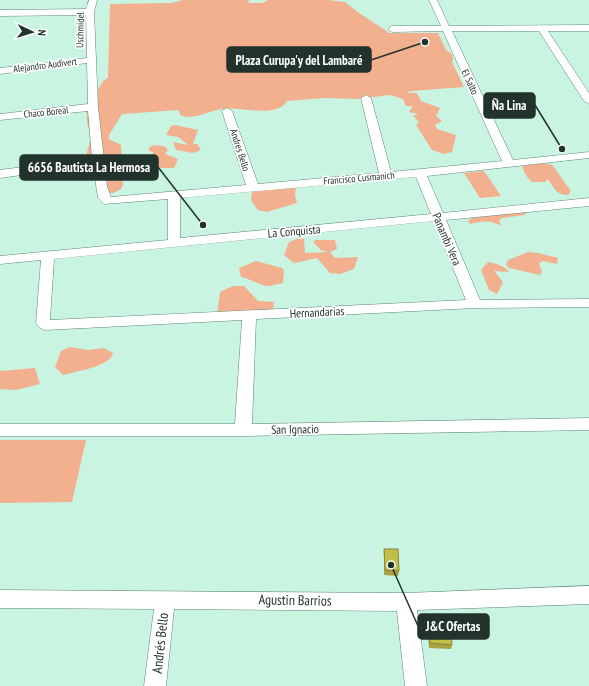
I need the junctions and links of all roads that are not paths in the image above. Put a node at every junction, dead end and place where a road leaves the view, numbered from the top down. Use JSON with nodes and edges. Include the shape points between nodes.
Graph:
{"nodes":[{"id":1,"x":93,"y":0,"type":"edge"},
{"id":2,"x":433,"y":0,"type":"edge"},
{"id":3,"x":90,"y":12,"type":"junction"},
{"id":4,"x":0,"y":13,"type":"edge"},
{"id":5,"x":542,"y":28,"type":"junction"},
{"id":6,"x":589,"y":28,"type":"edge"},
{"id":7,"x":392,"y":29,"type":"dead end"},
{"id":8,"x":445,"y":29,"type":"junction"},
{"id":9,"x":91,"y":60,"type":"junction"},
{"id":10,"x":0,"y":71,"type":"edge"},
{"id":11,"x":366,"y":98,"type":"dead end"},
{"id":12,"x":589,"y":101,"type":"edge"},
{"id":13,"x":92,"y":107,"type":"junction"},
{"id":14,"x":227,"y":111,"type":"dead end"},
{"id":15,"x":0,"y":117,"type":"edge"},
{"id":16,"x":589,"y":154,"type":"edge"},
{"id":17,"x":97,"y":161,"type":"junction"},
{"id":18,"x":508,"y":164,"type":"junction"},
{"id":19,"x":420,"y":173,"type":"junction"},
{"id":20,"x":0,"y":174,"type":"edge"},
{"id":21,"x":386,"y":176,"type":"junction"},
{"id":22,"x":253,"y":188,"type":"junction"},
{"id":23,"x":174,"y":196,"type":"junction"},
{"id":24,"x":589,"y":202,"type":"edge"},
{"id":25,"x":438,"y":217,"type":"junction"},
{"id":26,"x":174,"y":242,"type":"junction"},
{"id":27,"x":48,"y":254,"type":"junction"},
{"id":28,"x":0,"y":260,"type":"edge"},
{"id":29,"x":589,"y":303,"type":"edge"},
{"id":30,"x":475,"y":304,"type":"junction"},
{"id":31,"x":249,"y":316,"type":"junction"},
{"id":32,"x":589,"y":424,"type":"edge"},
{"id":33,"x":0,"y":430,"type":"edge"},
{"id":34,"x":243,"y":430,"type":"junction"},
{"id":35,"x":589,"y":595,"type":"edge"},
{"id":36,"x":0,"y":599,"type":"edge"},
{"id":37,"x":165,"y":599,"type":"junction"},
{"id":38,"x":406,"y":602,"type":"junction"},
{"id":39,"x":155,"y":686,"type":"edge"},
{"id":40,"x":416,"y":686,"type":"edge"}],
"edges":[{"from":1,"to":3,"type":"street","name":"Uschmidel"},
{"from":2,"to":8,"type":"street","name":"El Salto"},
{"from":3,"to":4,"type":"street"},
{"from":3,"to":9,"type":"street","name":"Uschmidel"},
{"from":5,"to":6,"type":"street"},
{"from":5,"to":8,"type":"street"},
{"from":5,"to":12,"type":"street"},
{"from":7,"to":8,"type":"street"},
{"from":8,"to":18,"type":"street","name":"El Salto"},
{"from":9,"to":10,"type":"street","name":"Alejandro Audivert"},
{"from":9,"to":13,"type":"street","name":"Uschmidel"},
{"from":11,"to":21,"type":"street"},
{"from":13,"to":15,"type":"street","name":"Chaco Boreal"},
{"from":13,"to":17,"type":"street","name":"Uschmidel"},
{"from":14,"to":22,"type":"street","name":"Andres Bello"},
{"from":16,"to":18,"type":"street","name":"Francisco Cusmanich"},
{"from":17,"to":20,"type":"street"},
{"from":17,"to":23,"type":"street","name":"Francisco Cusmanich","via":[[104,198],[108,201]]},
{"from":18,"to":19,"type":"street","name":"Francisco Cusmanich"},
{"from":19,"to":21,"type":"street","name":"Francisco Cusmanich"},
{"from":19,"to":25,"type":"street","name":"Panambi Vera"},
{"from":21,"to":22,"type":"street","name":"Francisco Cusmanich"},
{"from":22,"to":23,"type":"street","name":"Francisco Cusmanich"},
{"from":23,"to":26,"type":"street"},
{"from":24,"to":25,"type":"street","name":"La Conquista"},
{"from":25,"to":26,"type":"street","name":"La Conquista"},
{"from":25,"to":30,"type":"street","name":"Panambi Vera"},
{"from":26,"to":27,"type":"street","name":"La Conquista"},
{"from":27,"to":28,"type":"street","name":"La Conquista"},
{"from":27,"to":31,"type":"street","name":"Hernandarias","via":[[43,323],[45,325]]},
{"from":29,"to":30,"type":"street","name":"Hernandarias"},
{"from":30,"to":31,"type":"street","name":"Hernandarias"},
{"from":31,"to":34,"type":"street"},
{"from":32,"to":34,"type":"street","name":"San Ignacio"},
{"from":33,"to":34,"type":"street","name":"San Ignacio"},
{"from":35,"to":38,"type":"street","name":"Agustin Barrios"},
{"from":36,"to":37,"type":"street","name":"Agustin Barrios"},
{"from":37,"to":38,"type":"street","name":"Agustin Barrios"},
{"from":37,"to":39,"type":"street","name":"Andrés Bello"},
{"from":38,"to":40,"type":"street"}]}
